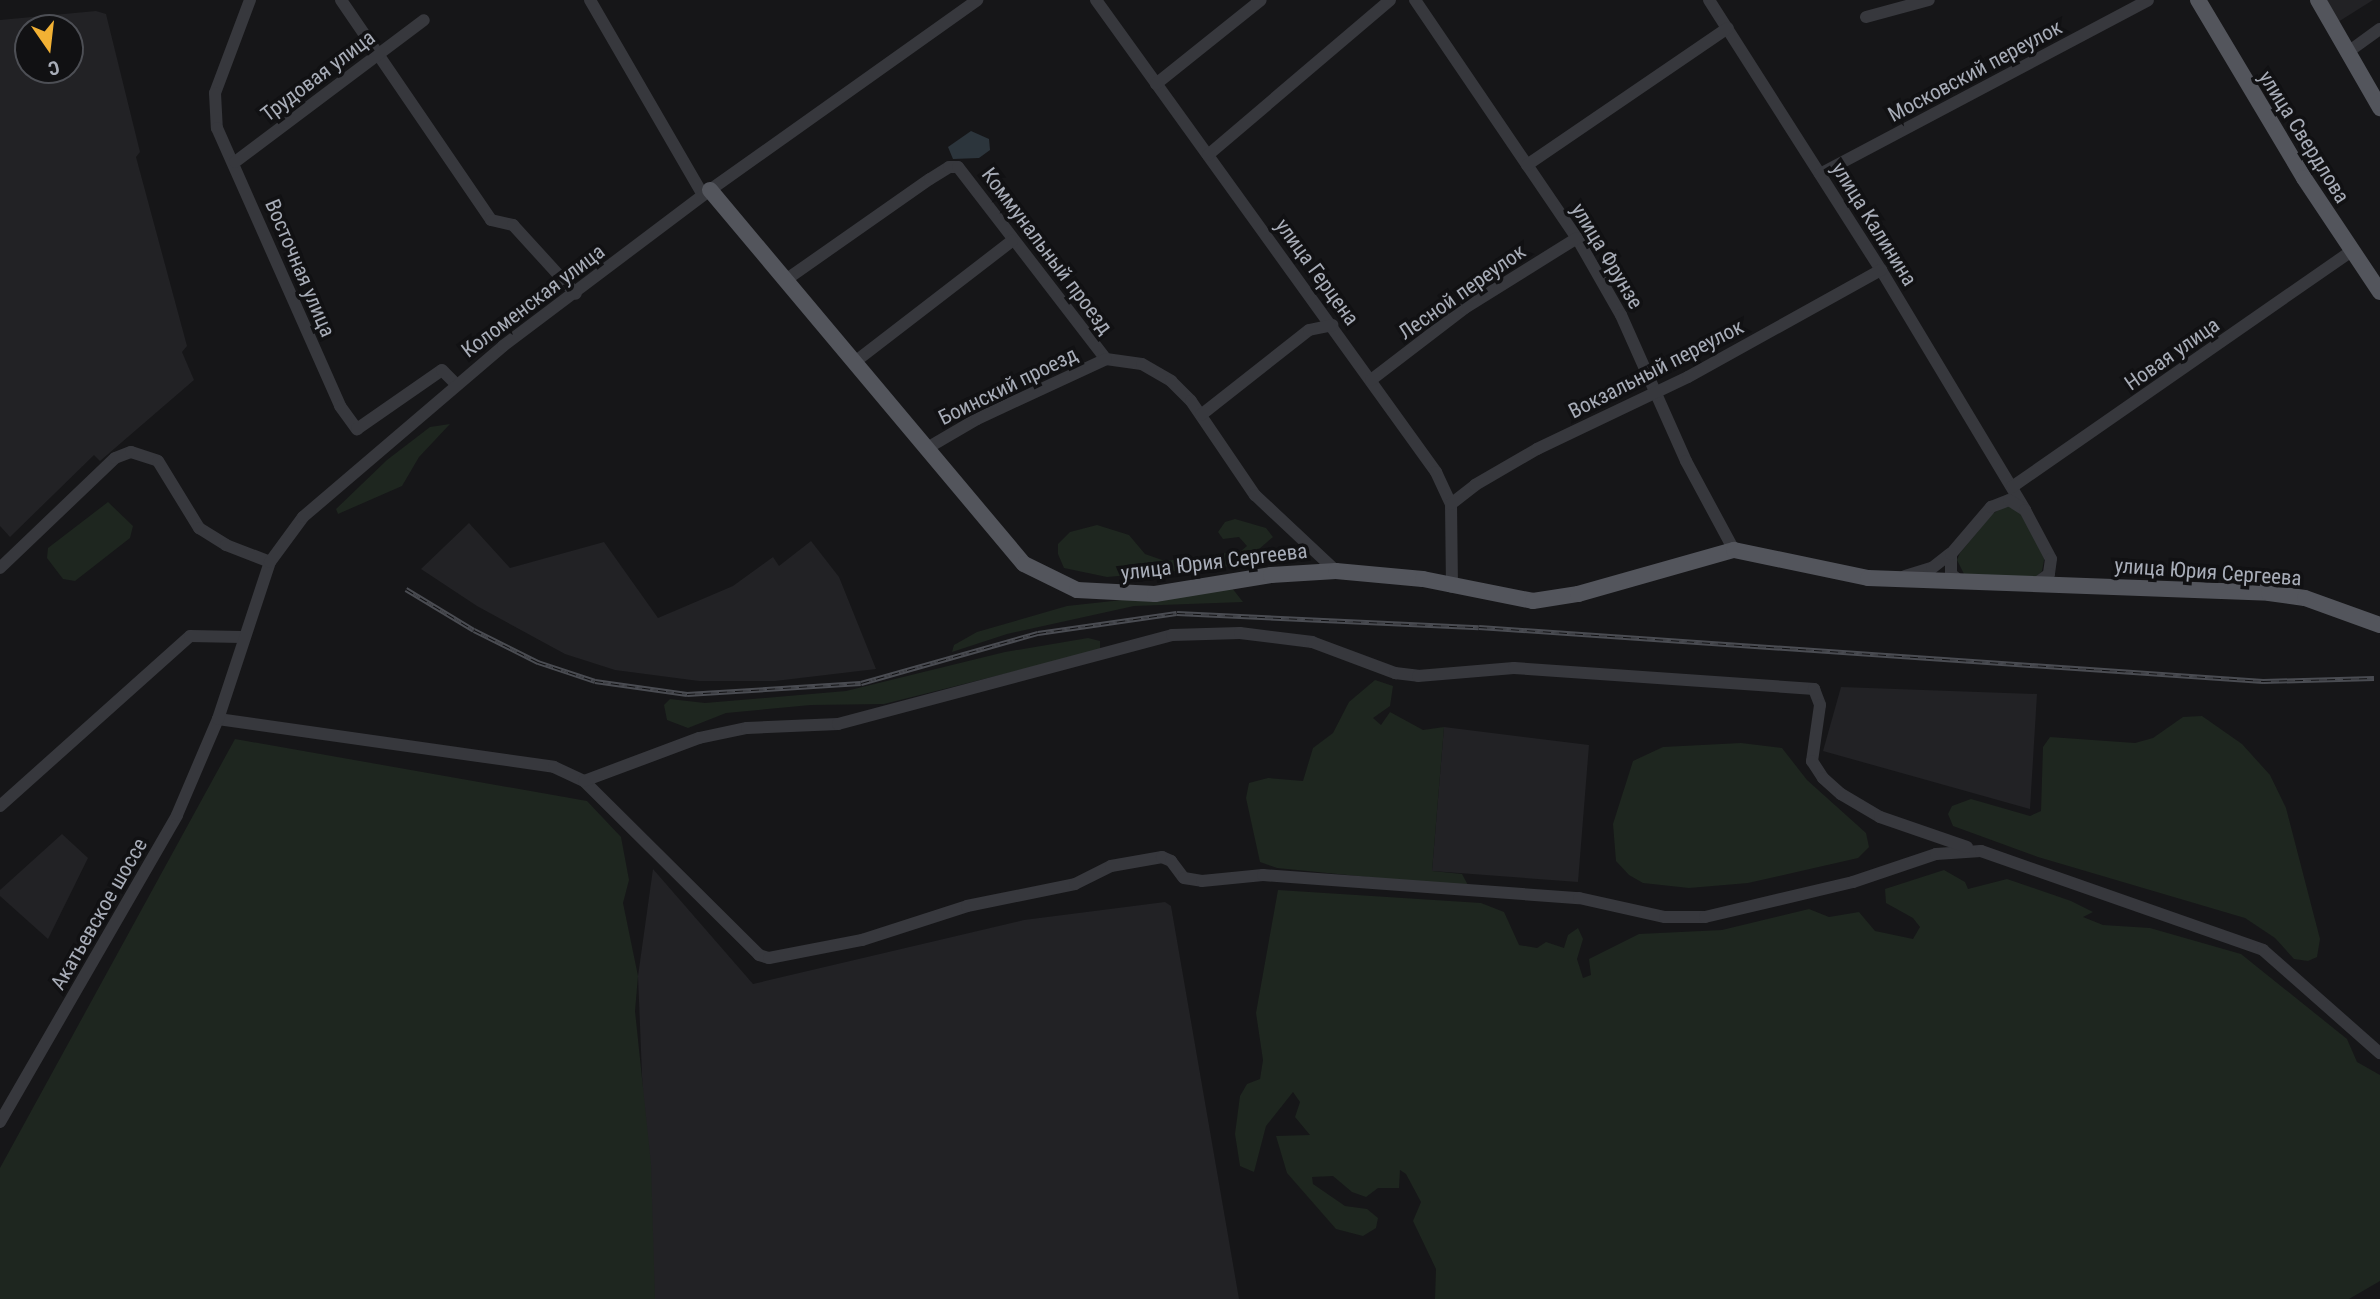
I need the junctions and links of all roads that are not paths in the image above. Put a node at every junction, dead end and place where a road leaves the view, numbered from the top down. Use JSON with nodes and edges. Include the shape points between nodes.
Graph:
{"nodes":[{"id":1,"x":250,"y":0,"type":"edge"},
{"id":2,"x":341,"y":0,"type":"edge"},
{"id":3,"x":590,"y":0,"type":"edge"},
{"id":4,"x":977,"y":0,"type":"edge"},
{"id":5,"x":1096,"y":0,"type":"edge"},
{"id":6,"x":1261,"y":0,"type":"edge"},
{"id":7,"x":1390,"y":0,"type":"edge"},
{"id":8,"x":1415,"y":0,"type":"edge"},
{"id":9,"x":1709,"y":0,"type":"edge"},
{"id":10,"x":1929,"y":0,"type":"edge"},
{"id":11,"x":2148,"y":0,"type":"edge"},
{"id":12,"x":2198,"y":0,"type":"edge"},
{"id":13,"x":2318,"y":0,"type":"edge"},
{"id":14,"x":1866,"y":17,"type":"dead end"},
{"id":15,"x":424,"y":20,"type":"dead end"},
{"id":16,"x":1728,"y":28,"type":"junction"},
{"id":17,"x":2380,"y":29,"type":"edge"},
{"id":18,"x":2348,"y":52,"type":"junction"},
{"id":19,"x":378,"y":55,"type":"junction"},
{"id":20,"x":1156,"y":84,"type":"junction"},
{"id":21,"x":2380,"y":108,"type":"edge"},
{"id":22,"x":1208,"y":155,"type":"junction"},
{"id":23,"x":235,"y":162,"type":"junction"},
{"id":24,"x":1527,"y":165,"type":"junction"},
{"id":25,"x":1820,"y":174,"type":"junction"},
{"id":26,"x":707,"y":193,"type":"junction"},
{"id":27,"x":1577,"y":238,"type":"junction"},
{"id":28,"x":1012,"y":241,"type":"junction"},
{"id":29,"x":2352,"y":251,"type":"junction"},
{"id":30,"x":1881,"y":270,"type":"junction"},
{"id":31,"x":787,"y":279,"type":"junction"},
{"id":32,"x":2380,"y":292,"type":"edge"},
{"id":33,"x":576,"y":294,"type":"junction"},
{"id":34,"x":1332,"y":324,"type":"junction"},
{"id":35,"x":1106,"y":359,"type":"junction"},
{"id":36,"x":856,"y":361,"type":"junction"},
{"id":37,"x":1371,"y":380,"type":"junction"},
{"id":38,"x":456,"y":384,"type":"junction"},
{"id":39,"x":1655,"y":390,"type":"junction"},
{"id":40,"x":1201,"y":415,"type":"junction"},
{"id":41,"x":929,"y":447,"type":"junction"},
{"id":42,"x":2002,"y":471,"type":"junction"},
{"id":43,"x":2012,"y":486,"type":"junction"},
{"id":44,"x":1451,"y":505,"type":"junction"},
{"id":45,"x":1991,"y":507,"type":"junction"},
{"id":46,"x":2025,"y":510,"type":"junction"},
{"id":47,"x":1734,"y":550,"type":"junction"},
{"id":48,"x":1951,"y":554,"type":"junction"},
{"id":49,"x":270,"y":562,"type":"junction"},
{"id":50,"x":0,"y":569,"type":"edge"},
{"id":51,"x":1336,"y":571,"type":"junction"},
{"id":52,"x":1892,"y":580,"type":"junction"},
{"id":53,"x":1961,"y":582,"type":"junction"},
{"id":54,"x":2028,"y":586,"type":"junction"},
{"id":55,"x":1452,"y":587,"type":"junction"},
{"id":56,"x":2380,"y":625,"type":"edge"},
{"id":57,"x":242,"y":637,"type":"junction"},
{"id":58,"x":218,"y":719,"type":"junction"},
{"id":59,"x":584,"y":781,"type":"junction"},
{"id":60,"x":0,"y":806,"type":"edge"},
{"id":61,"x":1980,"y":851,"type":"junction"},
{"id":62,"x":2380,"y":1054,"type":"edge"},
{"id":63,"x":0,"y":1122,"type":"edge"}],
"edges":[{"from":1,"to":23,"type":"street","name":"Восточная улица","via":[[215,93],[217,128]]},
{"from":2,"to":19,"type":"street"},
{"from":3,"to":26,"type":"street","name":"улица Юрия Сергеева"},
{"from":4,"to":26,"type":"street","name":"Коломенская улица"},
{"from":5,"to":20,"type":"street","name":"улица Герцена"},
{"from":6,"to":20,"type":"street"},
{"from":7,"to":22,"type":"street"},
{"from":8,"to":24,"type":"street","name":"улица Фрунзе"},
{"from":9,"to":16,"type":"street","name":"улица Калинина"},
{"from":10,"to":14,"type":"street"},
{"from":11,"to":25,"type":"street","name":"Московский переулок"},
{"from":12,"to":29,"type":"main road","name":"улица Свердлова"},
{"from":13,"to":18,"type":"main road"},
{"from":15,"to":19,"type":"street","name":"Трудовая улица"},
{"from":16,"to":24,"type":"street"},
{"from":16,"to":25,"type":"street","name":"улица Калинина"},
{"from":17,"to":18,"type":"street"},
{"from":18,"to":21,"type":"main road"},
{"from":19,"to":23,"type":"street","name":"Трудовая улица"},
{"from":19,"to":33,"type":"street","via":[[491,220],[513,225]]},
{"from":20,"to":22,"type":"street","name":"улица Герцена"},
{"from":22,"to":34,"type":"street","name":"улица Герцена"},
{"from":23,"to":38,"type":"street","name":"Восточная улица","via":[[308,339],[350,423],[357,429],[375,420],[442,370]]},
{"from":24,"to":27,"type":"street","name":"улица Фрунзе"},
{"from":25,"to":30,"type":"street","name":"улица Калинина"},
{"from":26,"to":31,"type":"main road","name":"улица Юрия Сергеева"},
{"from":26,"to":33,"type":"street","name":"Коломенская улица"},
{"from":27,"to":37,"type":"street","name":"Лесной переулок","via":[[1465,308]]},
{"from":27,"to":39,"type":"street","name":"улица Фрунзе","via":[[1616,306]]},
{"from":28,"to":31,"type":"street","name":"Коммунальный проезд","via":[[958,167],[948,167]]},
{"from":28,"to":35,"type":"street","name":"Коммунальный проезд"},
{"from":28,"to":36,"type":"street"},
{"from":29,"to":32,"type":"main road","name":"улица Свердлова"},
{"from":29,"to":43,"type":"street","name":"Новая улица"},
{"from":30,"to":39,"type":"street","name":"Вокзальный переулок","via":[[1688,377]]},
{"from":30,"to":42,"type":"street","name":"улица Калинина"},
{"from":31,"to":36,"type":"main road","name":"улица Юрия Сергеева"},
{"from":33,"to":38,"type":"street","name":"Коломенская улица"},
{"from":34,"to":37,"type":"street","name":"улица Герцена"},
{"from":34,"to":40,"type":"street","via":[[1309,330]]},
{"from":35,"to":40,"type":"street","name":"Коммунальный проезд","via":[[1157,370]]},
{"from":35,"to":41,"type":"street","name":"Боинский проезд","via":[[976,419]]},
{"from":36,"to":41,"type":"main road","name":"улица Юрия Сергеева"},
{"from":37,"to":44,"type":"street","name":"улица Герцена","via":[[1436,472]]},
{"from":38,"to":49,"type":"street","name":"Коломенская улица","via":[[326,494]]},
{"from":39,"to":44,"type":"street","name":"Вокзальный переулок","via":[[1537,449],[1475,485]]},
{"from":39,"to":47,"type":"street","name":"улица Фрунзе","via":[[1686,461]]},
{"from":40,"to":51,"type":"street","name":"Коммунальный проезд","via":[[1255,495]]},
{"from":41,"to":51,"type":"main road","name":"улица Юрия Сергеева","via":[[1024,564],[1077,590],[1112,595],[1155,593],[1271,575]]},
{"from":42,"to":43,"type":"street","name":"улица Калинина"},
{"from":42,"to":45,"type":"street","via":[[2004,488]]},
{"from":43,"to":46,"type":"street","name":"улица Калинина"},
{"from":44,"to":55,"type":"street","name":"улица Герцена"},
{"from":45,"to":46,"type":"street","via":[[2009,500]]},
{"from":45,"to":48,"type":"street"},
{"from":46,"to":54,"type":"street","via":[[2051,559],[2044,580]]},
{"from":47,"to":52,"type":"main road","name":"улица Юрия Сергеева","via":[[1829,572]]},
{"from":47,"to":55,"type":"main road","name":"улица Юрия Сергеева","via":[[1552,599],[1508,599]]},
{"from":48,"to":52,"type":"street","via":[[1932,569]]},
{"from":48,"to":53,"type":"street","via":[[1951,573]]},
{"from":49,"to":50,"type":"street","via":[[226,545],[199,528],[158,461],[131,452],[115,458]]},
{"from":49,"to":57,"type":"street","name":"Коломенская улица"},
{"from":51,"to":55,"type":"main road","name":"улица Юрия Сергеева","via":[[1423,579]]},
{"from":52,"to":53,"type":"main road","name":"улица Юрия Сергеева"},
{"from":53,"to":54,"type":"main road"},
{"from":54,"to":56,"type":"main road","name":"улица Юрия Сергеева","via":[[2269,593],[2305,598]]},
{"from":57,"to":58,"type":"street","name":"Коломенская улица"},
{"from":57,"to":60,"type":"street","via":[[190,636]]},
{"from":58,"to":59,"type":"street","via":[[554,767]]},
{"from":58,"to":63,"type":"street","name":"Акатьевское шоссе","via":[[152,864]]},
{"from":59,"to":61,"type":"street","via":[[759,955],[769,958],[862,940],[967,906],[1075,884],[1111,866],[1162,857],[1184,878],[1202,881],[1277,876],[1579,898],[1665,917],[1705,917],[1841,885],[1936,854]]},
{"from":59,"to":61,"type":"street","via":[[699,738],[747,728],[838,724],[1172,635],[1240,633],[1312,642],[1418,677],[1514,668],[1814,689],[1820,705],[1812,761],[1823,778],[1880,817]]},
{"from":61,"to":62,"type":"street","via":[[2263,950]]}]}
